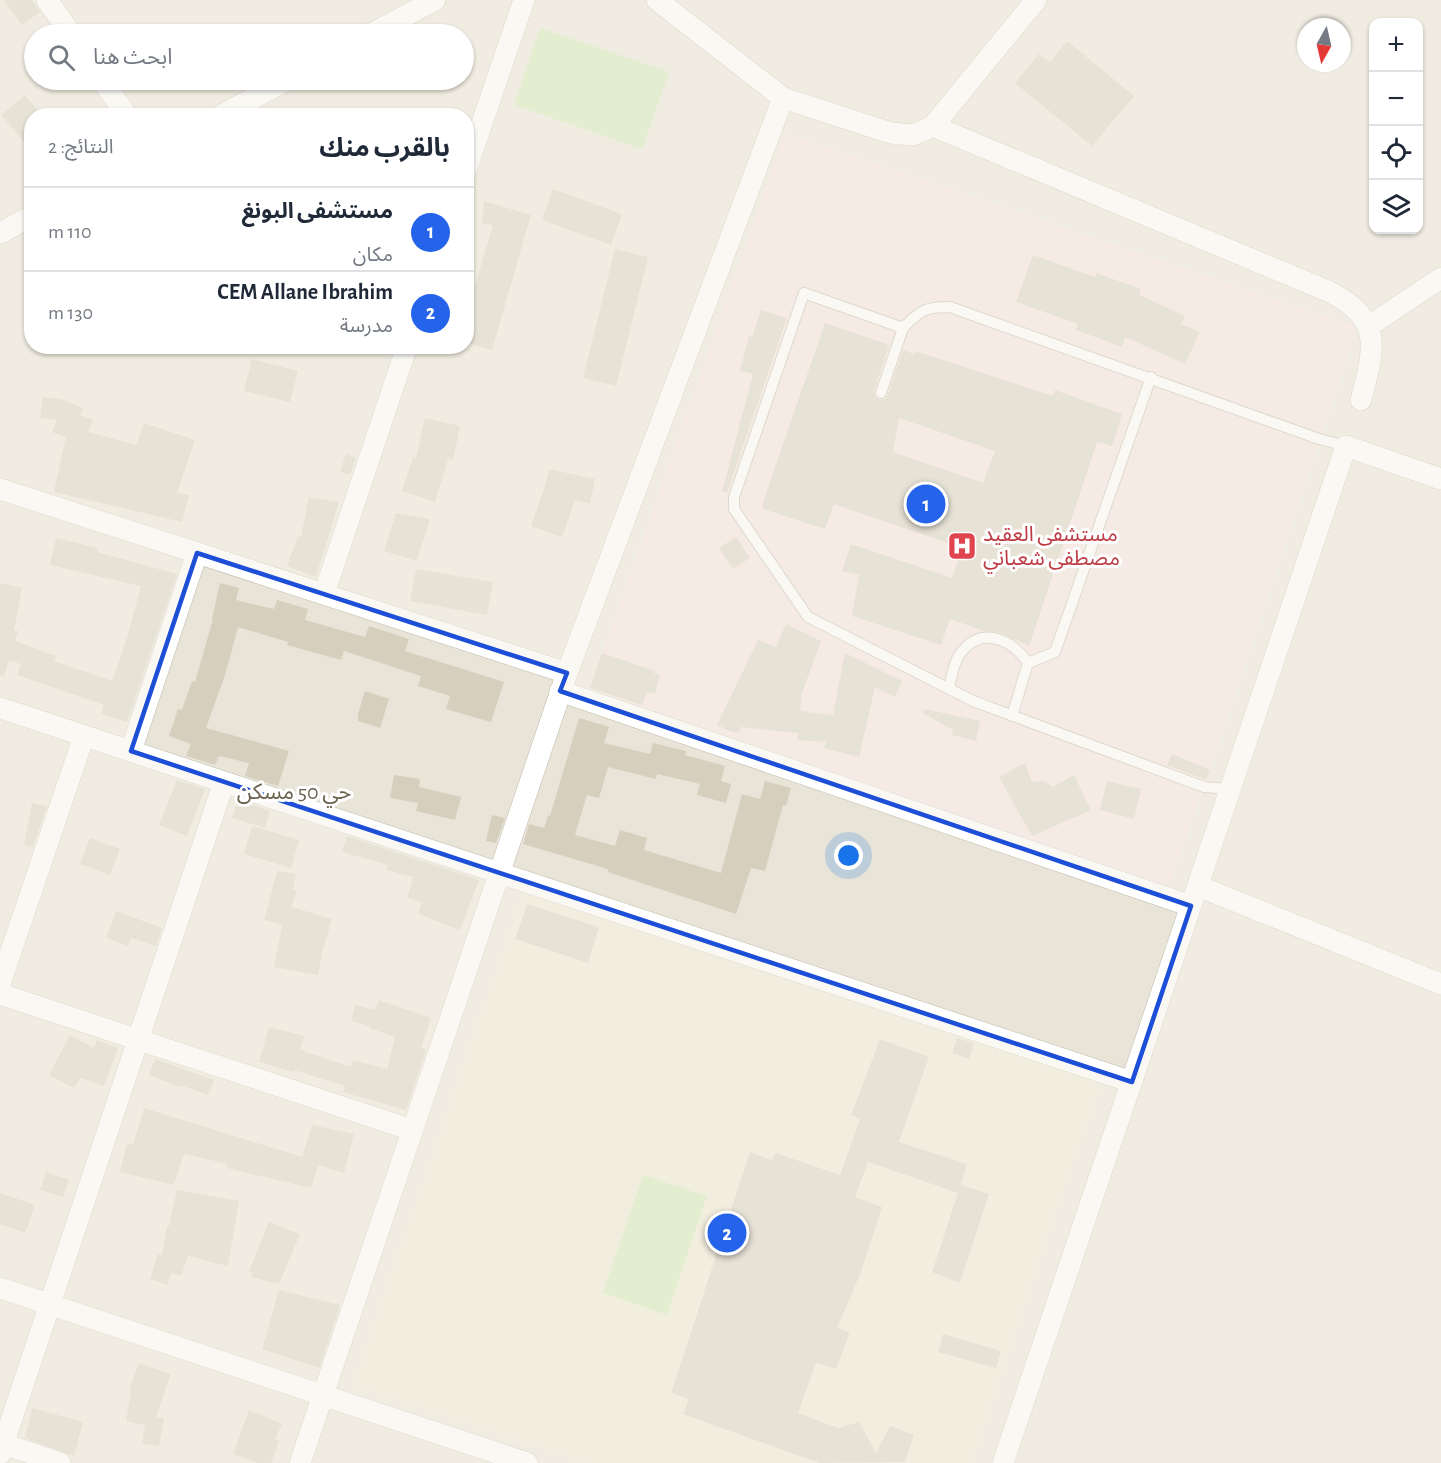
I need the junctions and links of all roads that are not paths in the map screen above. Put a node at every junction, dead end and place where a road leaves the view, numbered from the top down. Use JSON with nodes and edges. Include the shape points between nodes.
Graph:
{"nodes":[{"id":1,"x":46,"y":0,"type":"edge"},
{"id":2,"x":524,"y":0,"type":"edge"},
{"id":3,"x":657,"y":0,"type":"edge"},
{"id":4,"x":1036,"y":0,"type":"edge"},
{"id":5,"x":423,"y":3,"type":"edge"},
{"id":6,"x":64,"y":24,"type":"edge"},
{"id":7,"x":388,"y":24,"type":"edge"},
{"id":8,"x":109,"y":90,"type":"edge"},
{"id":9,"x":268,"y":90,"type":"edge"},
{"id":10,"x":783,"y":98,"type":"junction"},
{"id":11,"x":121,"y":108,"type":"edge"},
{"id":12,"x":235,"y":108,"type":"edge"},
{"id":13,"x":933,"y":126,"type":"junction"},
{"id":14,"x":474,"y":147,"type":"edge"},
{"id":15,"x":24,"y":220,"type":"edge"},
{"id":16,"x":0,"y":233,"type":"edge"},
{"id":17,"x":1441,"y":278,"type":"edge"},
{"id":18,"x":1369,"y":326,"type":"junction"},
{"id":19,"x":903,"y":328,"type":"junction"},
{"id":20,"x":404,"y":354,"type":"edge"},
{"id":21,"x":1151,"y":377,"type":"junction"},
{"id":22,"x":881,"y":393,"type":"dead end"},
{"id":23,"x":1361,"y":400,"type":"dead end"},
{"id":24,"x":1346,"y":446,"type":"junction"},
{"id":25,"x":1441,"y":479,"type":"edge"},
{"id":26,"x":0,"y":489,"type":"edge"},
{"id":27,"x":197,"y":553,"type":"junction"},
{"id":28,"x":324,"y":594,"type":"junction"},
{"id":29,"x":1028,"y":663,"type":"junction"},
{"id":30,"x":563,"y":682,"type":"junction"},
{"id":31,"x":949,"y":688,"type":"junction"},
{"id":32,"x":0,"y":708,"type":"edge"},
{"id":33,"x":1012,"y":716,"type":"junction"},
{"id":34,"x":84,"y":736,"type":"junction"},
{"id":35,"x":131,"y":751,"type":"junction"},
{"id":36,"x":224,"y":782,"type":"junction"},
{"id":37,"x":1231,"y":789,"type":"junction"},
{"id":38,"x":499,"y":873,"type":"junction"},
{"id":39,"x":1198,"y":886,"type":"junction"},
{"id":40,"x":1191,"y":906,"type":"junction"},
{"id":41,"x":0,"y":984,"type":"edge"},
{"id":42,"x":1441,"y":984,"type":"edge"},
{"id":43,"x":0,"y":994,"type":"edge"},
{"id":44,"x":138,"y":1040,"type":"junction"},
{"id":45,"x":1132,"y":1082,"type":"junction"},
{"id":46,"x":412,"y":1130,"type":"junction"},
{"id":47,"x":0,"y":1288,"type":"edge"},
{"id":48,"x":50,"y":1305,"type":"junction"},
{"id":49,"x":322,"y":1395,"type":"junction"},
{"id":50,"x":2,"y":1449,"type":"edge"},
{"id":51,"x":60,"y":1463,"type":"edge"},
{"id":52,"x":300,"y":1463,"type":"edge"},
{"id":53,"x":526,"y":1463,"type":"edge"},
{"id":54,"x":1003,"y":1463,"type":"edge"}],
"edges":[{"from":1,"to":6,"type":"street"},
{"from":2,"to":14,"type":"street"},
{"from":3,"to":10,"type":"street"},
{"from":4,"to":13,"type":"street"},
{"from":5,"to":7,"type":"street"},
{"from":8,"to":11,"type":"street"},
{"from":9,"to":12,"type":"street"},
{"from":10,"to":13,"type":"street","via":[[891,133],[913,135]]},
{"from":10,"to":30,"type":"street"},
{"from":13,"to":18,"type":"street","via":[[1330,292],[1347,301]]},
{"from":15,"to":16,"type":"street"},
{"from":17,"to":18,"type":"street"},
{"from":18,"to":23,"type":"street","via":[[1371,350]]},
{"from":19,"to":21,"type":"lane","via":[[917,314],[934,307],[950,307]]},
{"from":19,"to":22,"type":"lane"},
{"from":19,"to":31,"type":"lane","via":[[804,293],[734,497],[734,509],[808,617]]},
{"from":20,"to":28,"type":"street"},
{"from":21,"to":24,"type":"lane"},
{"from":21,"to":29,"type":"lane","via":[[1055,652]]},
{"from":24,"to":25,"type":"street"},
{"from":24,"to":37,"type":"street"},
{"from":26,"to":27,"type":"street"},
{"from":27,"to":28,"type":"street"},
{"from":27,"to":35,"type":"street"},
{"from":28,"to":30,"type":"street"},
{"from":29,"to":31,"type":"lane","via":[[1020,651],[1003,639],[982,638],[964,648],[953,667]]},
{"from":29,"to":33,"type":"lane"},
{"from":30,"to":38,"type":"street"},
{"from":30,"to":40,"type":"street"},
{"from":31,"to":33,"type":"lane"},
{"from":32,"to":34,"type":"street"},
{"from":33,"to":37,"type":"lane","via":[[1204,787]]},
{"from":34,"to":35,"type":"street"},
{"from":34,"to":41,"type":"street"},
{"from":35,"to":36,"type":"street"},
{"from":36,"to":38,"type":"street"},
{"from":36,"to":44,"type":"street"},
{"from":37,"to":39,"type":"street"},
{"from":38,"to":45,"type":"street"},
{"from":38,"to":46,"type":"street"},
{"from":39,"to":40,"type":"street"},
{"from":39,"to":42,"type":"street"},
{"from":40,"to":45,"type":"street"},
{"from":43,"to":44,"type":"street"},
{"from":44,"to":46,"type":"street"},
{"from":44,"to":48,"type":"street"},
{"from":45,"to":54,"type":"street"},
{"from":46,"to":49,"type":"street"},
{"from":47,"to":48,"type":"street"},
{"from":48,"to":49,"type":"street"},
{"from":48,"to":50,"type":"street"},
{"from":49,"to":52,"type":"street"},
{"from":49,"to":53,"type":"street"},
{"from":50,"to":51,"type":"street"}]}
